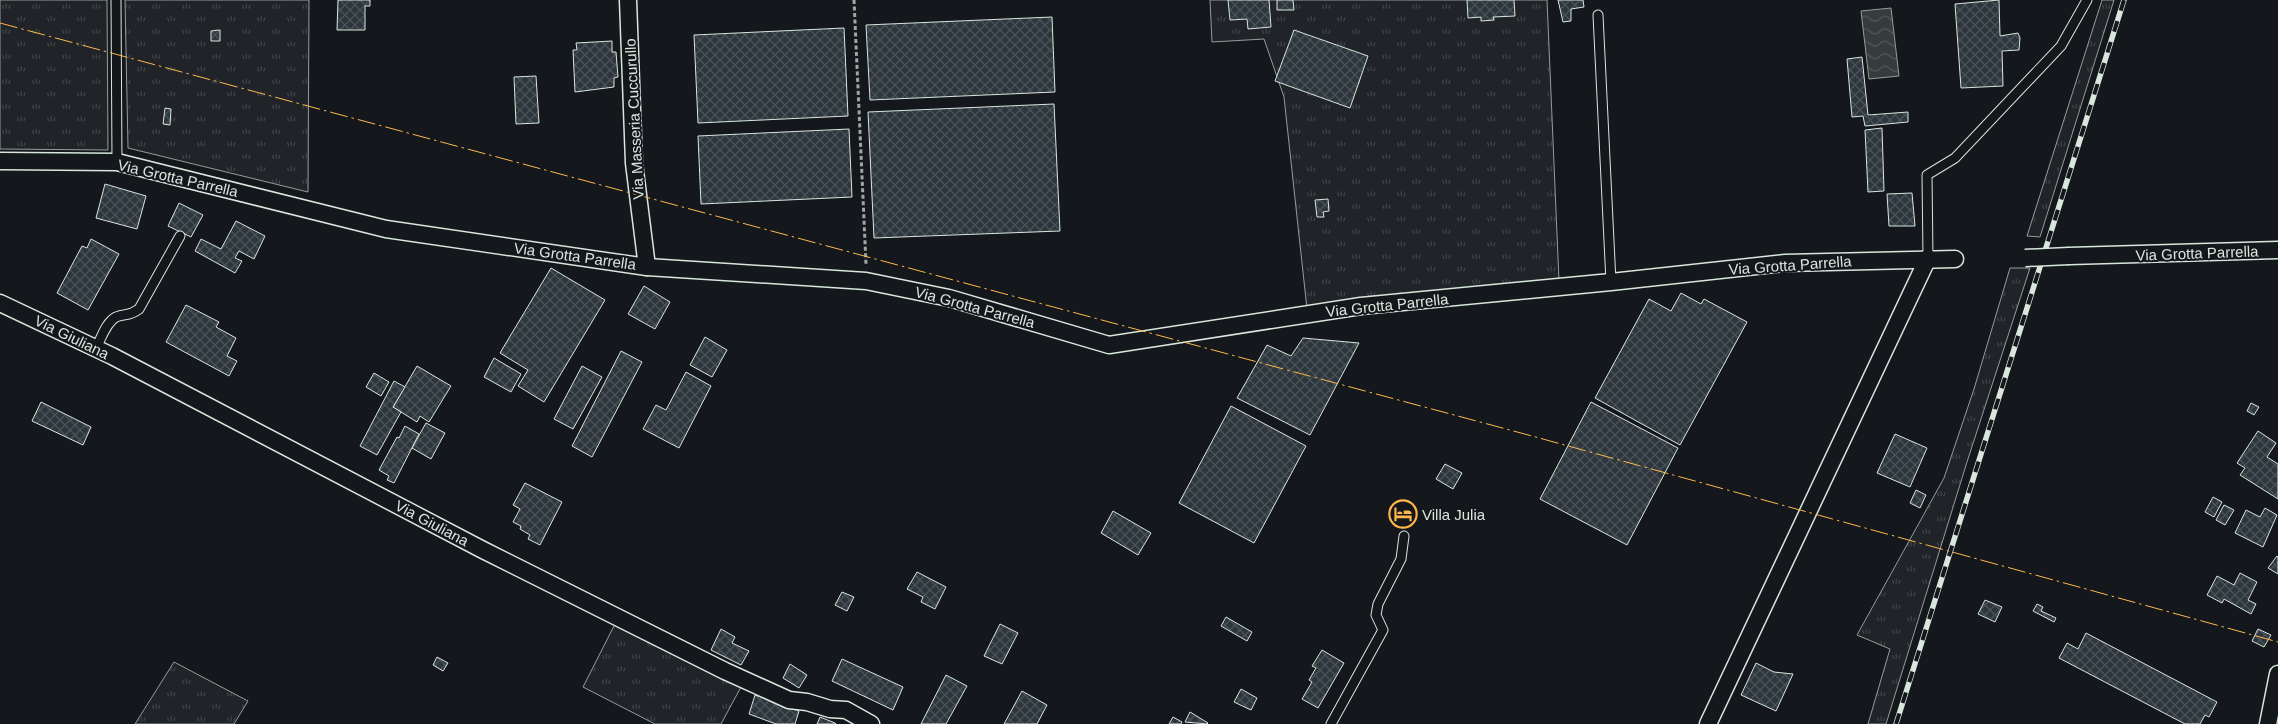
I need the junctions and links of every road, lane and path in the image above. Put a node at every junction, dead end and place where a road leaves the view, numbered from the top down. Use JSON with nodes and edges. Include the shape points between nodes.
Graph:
{"nodes":[{"id":1,"x":116,"y":0,"type":"edge"},
{"id":2,"x":628,"y":0,"type":"edge"},
{"id":3,"x":854,"y":0,"type":"edge"},
{"id":4,"x":2087,"y":0,"type":"edge"},
{"id":5,"x":1598,"y":15,"type":"dead end"},
{"id":6,"x":0,"y":161,"type":"edge"},
{"id":7,"x":117,"y":162,"type":"junction"},
{"id":8,"x":180,"y":236,"type":"dead end"},
{"id":9,"x":2278,"y":250,"type":"edge"},
{"id":10,"x":1928,"y":258,"type":"junction"},
{"id":11,"x":2025,"y":258,"type":"dead end"},
{"id":12,"x":1955,"y":259,"type":"dead end"},
{"id":13,"x":647,"y":267,"type":"junction"},
{"id":14,"x":866,"y":281,"type":"junction"},
{"id":15,"x":1611,"y":282,"type":"junction"},
{"id":16,"x":0,"y":302,"type":"edge"},
{"id":17,"x":96,"y":348,"type":"junction"},
{"id":18,"x":1404,"y":536,"type":"dead end"},
{"id":19,"x":2278,"y":674,"type":"edge"},
{"id":20,"x":871,"y":724,"type":"edge"},
{"id":21,"x":1331,"y":724,"type":"edge"},
{"id":22,"x":1708,"y":724,"type":"edge"},
{"id":23,"x":2268,"y":724,"type":"edge"}],
"edges":[{"from":1,"to":7,"type":"lane"},
{"from":2,"to":13,"type":"street","name":"Via Masseria Cuccurullo","via":[[634,164]]},
{"from":3,"to":14,"type":"path"},
{"from":4,"to":10,"type":"lane","via":[[2061,46],[1955,158],[1927,175]]},
{"from":5,"to":15,"type":"lane"},
{"from":6,"to":7,"type":"street","name":"Via Grotta Parrella"},
{"from":7,"to":13,"type":"street","name":"Via Grotta Parrella","via":[[386,229]]},
{"from":8,"to":17,"type":"lane","via":[[139,309],[131,315],[116,317],[107,326]]},
{"from":9,"to":11,"type":"street","name":"Via Grotta Parrella","bridge":true},
{"from":10,"to":12,"type":"street","name":"Via Grotta Parrella"},
{"from":10,"to":15,"type":"street","name":"Via Grotta Parrella","via":[[1785,263]]},
{"from":10,"to":22,"type":"street"},
{"from":13,"to":14,"type":"street","name":"Via Grotta Parrella"},
{"from":14,"to":15,"type":"street","name":"Via Grotta Parrella","via":[[949,298],[1109,345],[1361,306]]},
{"from":16,"to":17,"type":"street","name":"Via Giuliana"},
{"from":17,"to":20,"type":"street","name":"Via Giuliana","via":[[482,550],[725,671],[789,700],[846,710]]},
{"from":18,"to":21,"type":"lane","via":[[1401,559],[1378,604],[1376,615],[1383,630]]},
{"from":19,"to":23,"type":"street"}]}
